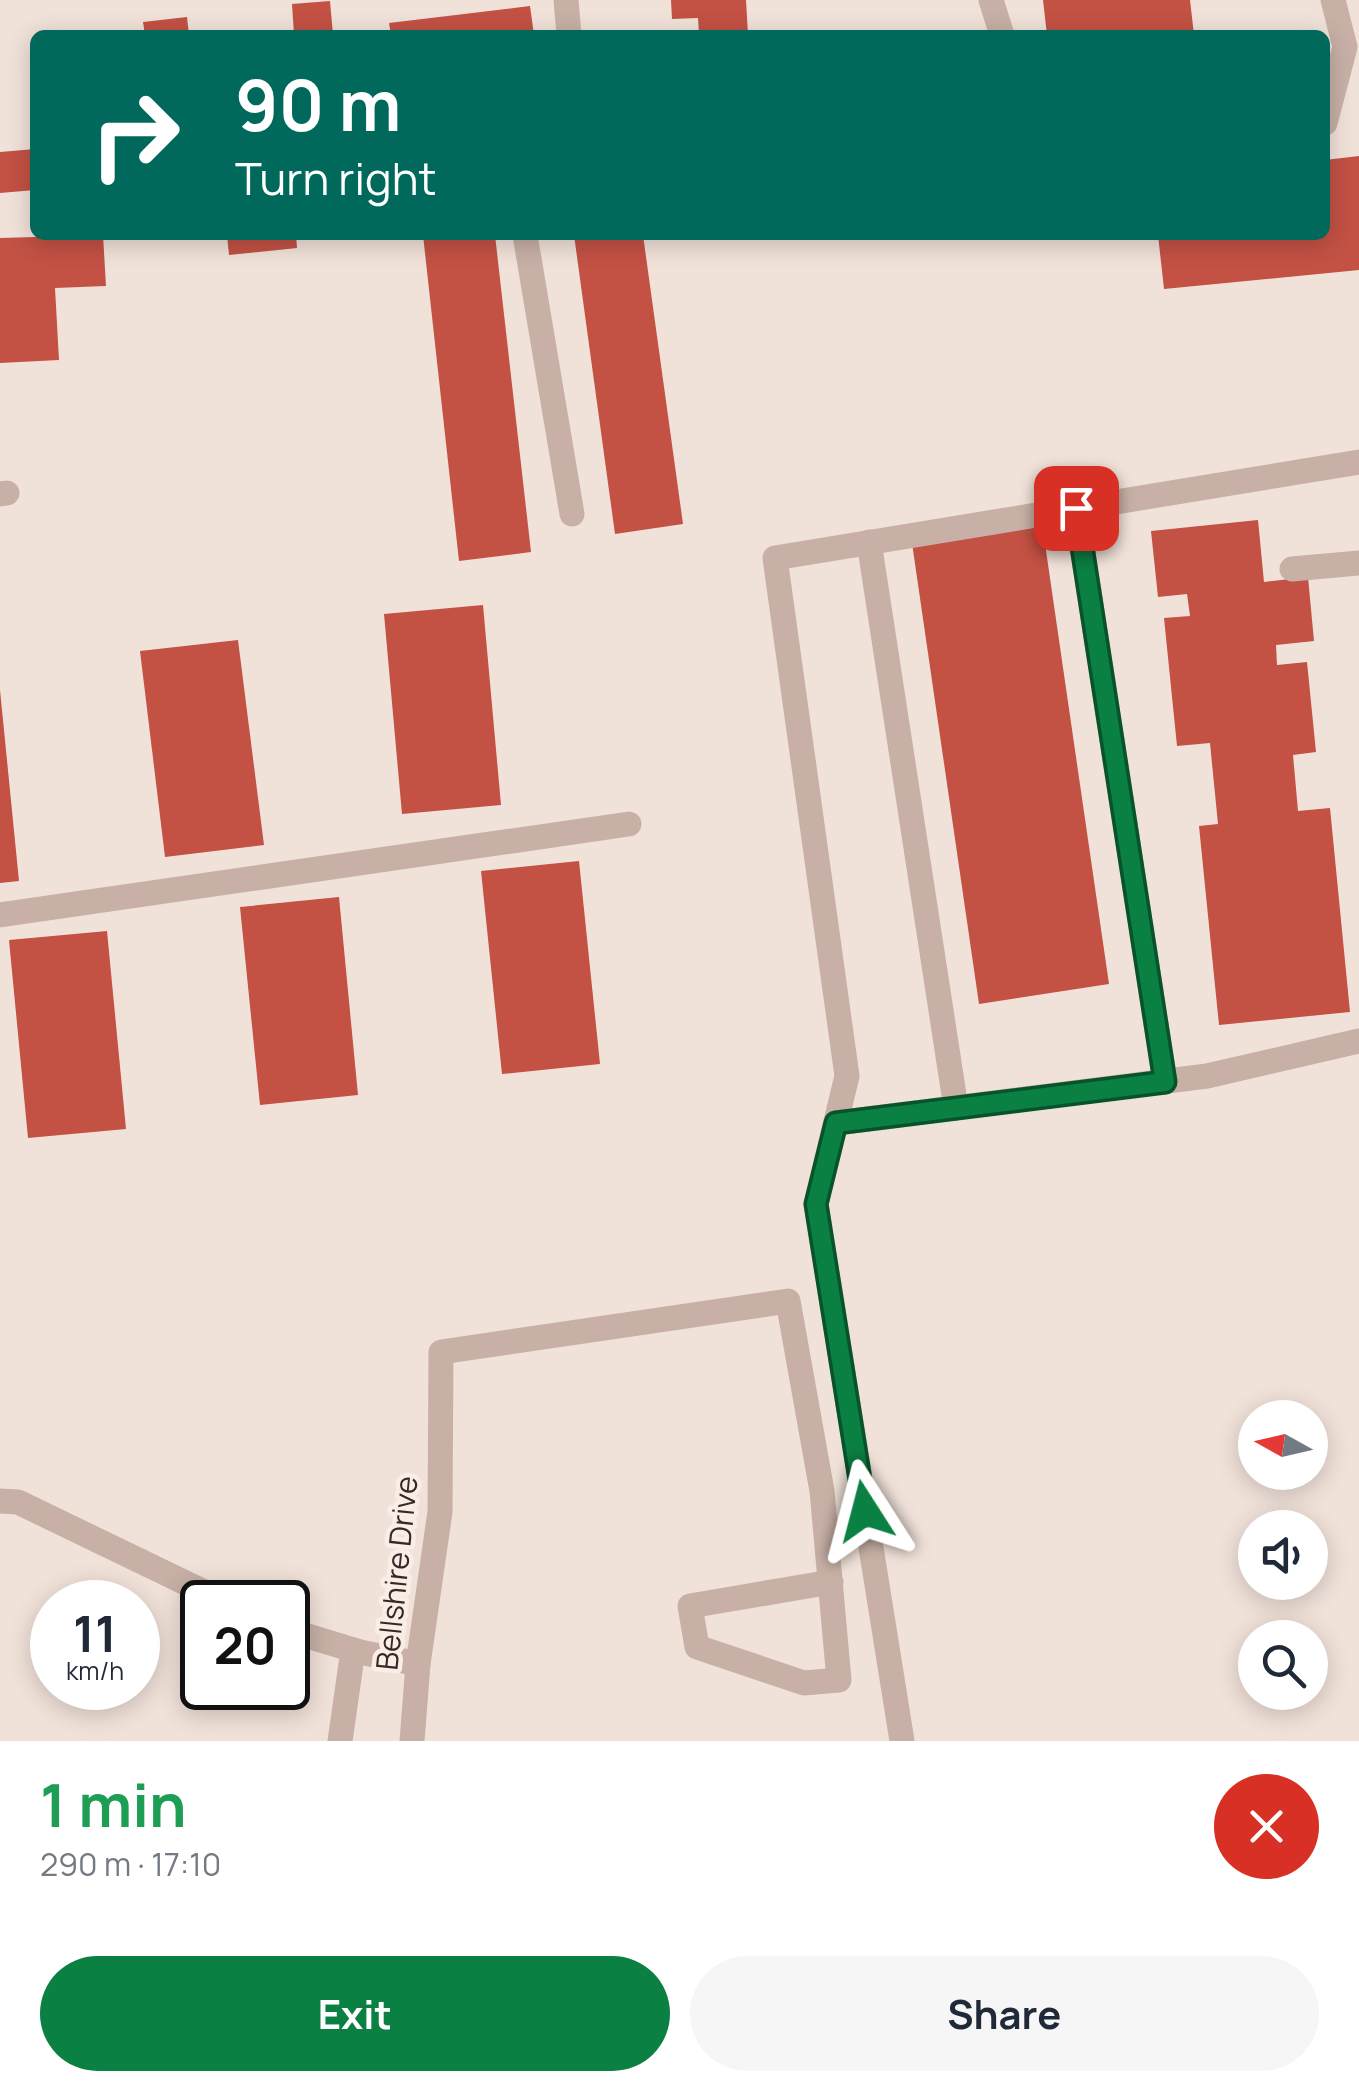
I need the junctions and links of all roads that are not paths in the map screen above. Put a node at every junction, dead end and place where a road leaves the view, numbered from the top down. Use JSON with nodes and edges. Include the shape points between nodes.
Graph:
{"nodes":[{"id":1,"x":566,"y":0,"type":"edge"},
{"id":2,"x":991,"y":0,"type":"edge"},
{"id":3,"x":1333,"y":0,"type":"edge"},
{"id":4,"x":569,"y":30,"type":"edge"},
{"id":5,"x":1000,"y":30,"type":"edge"},
{"id":6,"x":1330,"y":103,"type":"edge"},
{"id":7,"x":527,"y":240,"type":"edge"},
{"id":8,"x":1359,"y":462,"type":"edge"},
{"id":9,"x":1076,"y":508,"type":"junction"},
{"id":10,"x":572,"y":514,"type":"dead end"},
{"id":11,"x":869,"y":542,"type":"junction"},
{"id":12,"x":1359,"y":563,"type":"edge"},
{"id":13,"x":1292,"y":570,"type":"dead end"},
{"id":14,"x":629,"y":824,"type":"dead end"},
{"id":15,"x":0,"y":915,"type":"edge"},
{"id":16,"x":1359,"y":1041,"type":"edge"},
{"id":17,"x":1165,"y":1082,"type":"junction"},
{"id":18,"x":956,"y":1108,"type":"junction"},
{"id":19,"x":836,"y":1123,"type":"junction"},
{"id":20,"x":0,"y":1501,"type":"edge"},
{"id":21,"x":180,"y":1580,"type":"edge"},
{"id":22,"x":830,"y":1582,"type":"junction"},
{"id":23,"x":310,"y":1637,"type":"edge"},
{"id":24,"x":353,"y":1650,"type":"junction"},
{"id":25,"x":418,"y":1664,"type":"junction"},
{"id":26,"x":340,"y":1741,"type":"edge"},
{"id":27,"x":412,"y":1741,"type":"edge"},
{"id":28,"x":902,"y":1741,"type":"edge"}],
"edges":[{"from":1,"to":4,"type":"street"},
{"from":2,"to":5,"type":"street"},
{"from":3,"to":6,"type":"street","via":[[1345,47]]},
{"from":7,"to":10,"type":"street"},
{"from":8,"to":9,"type":"street"},
{"from":9,"to":11,"type":"street"},
{"from":9,"to":17,"type":"street"},
{"from":11,"to":18,"type":"street"},
{"from":11,"to":19,"type":"street","via":[[775,558],[848,1076]]},
{"from":12,"to":13,"type":"street"},
{"from":14,"to":15,"type":"street"},
{"from":16,"to":17,"type":"street"},
{"from":17,"to":18,"type":"street"},
{"from":18,"to":19,"type":"street"},
{"from":19,"to":28,"type":"street","via":[[816,1204]]},
{"from":20,"to":21,"type":"street","via":[[18,1502]]},
{"from":22,"to":22,"type":"street","via":[[839,1680],[804,1683],[697,1648],[690,1606]]},
{"from":22,"to":25,"type":"street","name":"Bellshire Drive","via":[[822,1491],[788,1301],[441,1352],[440,1512]]},
{"from":23,"to":24,"type":"street"},
{"from":24,"to":25,"type":"street"},
{"from":24,"to":26,"type":"street"},
{"from":25,"to":27,"type":"street","name":"Bellshire Drive"}]}
